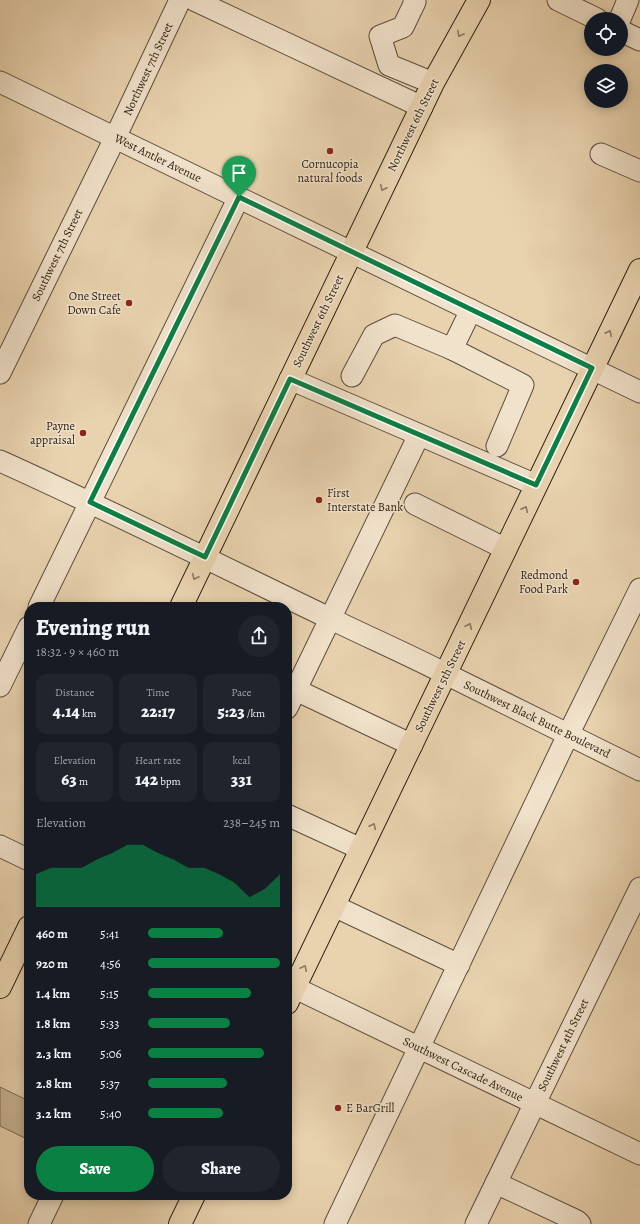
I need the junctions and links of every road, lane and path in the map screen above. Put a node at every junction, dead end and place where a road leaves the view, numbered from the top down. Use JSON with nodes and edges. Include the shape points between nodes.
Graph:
{"nodes":[{"id":1,"x":180,"y":0,"type":"edge"},
{"id":2,"x":194,"y":0,"type":"edge"},
{"id":3,"x":414,"y":0,"type":"edge"},
{"id":4,"x":479,"y":0,"type":"edge"},
{"id":5,"x":558,"y":0,"type":"edge"},
{"id":6,"x":628,"y":0,"type":"edge"},
{"id":7,"x":623,"y":12,"type":"edge"},
{"id":8,"x":584,"y":13,"type":"edge"},
{"id":9,"x":628,"y":34,"type":"edge"},
{"id":10,"x":640,"y":40,"type":"edge"},
{"id":11,"x":0,"y":82,"type":"edge"},
{"id":12,"x":433,"y":83,"type":"junction"},
{"id":13,"x":422,"y":107,"type":"junction"},
{"id":14,"x":115,"y":138,"type":"junction"},
{"id":15,"x":601,"y":154,"type":"dead end"},
{"id":16,"x":640,"y":170,"type":"edge"},
{"id":17,"x":239,"y":197,"type":"junction"},
{"id":18,"x":351,"y":252,"type":"junction"},
{"id":19,"x":640,"y":270,"type":"edge"},
{"id":20,"x":472,"y":310,"type":"junction"},
{"id":21,"x":452,"y":349,"type":"junction"},
{"id":22,"x":592,"y":368,"type":"junction"},
{"id":23,"x":0,"y":373,"type":"edge"},
{"id":24,"x":352,"y":376,"type":"dead end"},
{"id":25,"x":290,"y":379,"type":"junction"},
{"id":26,"x":640,"y":392,"type":"edge"},
{"id":27,"x":420,"y":435,"type":"junction"},
{"id":28,"x":497,"y":446,"type":"dead end"},
{"id":29,"x":0,"y":461,"type":"edge"},
{"id":30,"x":536,"y":485,"type":"junction"},
{"id":31,"x":90,"y":502,"type":"junction"},
{"id":32,"x":415,"y":504,"type":"dead end"},
{"id":33,"x":506,"y":549,"type":"junction"},
{"id":34,"x":205,"y":557,"type":"junction"},
{"id":35,"x":640,"y":589,"type":"edge"},
{"id":36,"x":41,"y":602,"type":"edge"},
{"id":37,"x":183,"y":602,"type":"edge"},
{"id":38,"x":330,"y":619,"type":"junction"},
{"id":39,"x":24,"y":637,"type":"edge"},
{"id":40,"x":446,"y":674,"type":"junction"},
{"id":41,"x":0,"y":686,"type":"edge"},
{"id":42,"x":292,"y":697,"type":"edge"},
{"id":43,"x":292,"y":699,"type":"edge"},
{"id":44,"x":568,"y":735,"type":"junction"},
{"id":45,"x":412,"y":745,"type":"junction"},
{"id":46,"x":640,"y":770,"type":"edge"},
{"id":47,"x":292,"y":818,"type":"edge"},
{"id":48,"x":0,"y":846,"type":"edge"},
{"id":49,"x":361,"y":850,"type":"junction"},
{"id":50,"x":24,"y":858,"type":"edge"},
{"id":51,"x":640,"y":888,"type":"edge"},
{"id":52,"x":334,"y":906,"type":"junction"},
{"id":53,"x":24,"y":938,"type":"edge"},
{"id":54,"x":459,"y":964,"type":"junction"},
{"id":55,"x":292,"y":986,"type":"edge"},
{"id":56,"x":0,"y":988,"type":"edge"},
{"id":57,"x":292,"y":993,"type":"edge"},
{"id":58,"x":420,"y":1048,"type":"junction"},
{"id":59,"x":535,"y":1104,"type":"junction"},
{"id":60,"x":640,"y":1154,"type":"edge"},
{"id":61,"x":496,"y":1183,"type":"junction"},
{"id":62,"x":51,"y":1200,"type":"edge"},
{"id":63,"x":192,"y":1200,"type":"edge"},
{"id":64,"x":39,"y":1224,"type":"edge"},
{"id":65,"x":180,"y":1224,"type":"edge"},
{"id":66,"x":335,"y":1224,"type":"edge"},
{"id":67,"x":476,"y":1224,"type":"edge"},
{"id":68,"x":580,"y":1224,"type":"edge"}],
"edges":[{"from":1,"to":14,"type":"street","name":"Northwest 7th Street"},
{"from":2,"to":13,"type":"street"},
{"from":3,"to":12,"type":"street","via":[[403,27],[380,36],[389,65]]},
{"from":4,"to":12,"type":"main road","name":"Northwest 6th Street","one_way":true},
{"from":5,"to":8,"type":"street"},
{"from":6,"to":7,"type":"street"},
{"from":9,"to":10,"type":"street"},
{"from":11,"to":14,"type":"street","name":"West Antler Avenue"},
{"from":12,"to":13,"type":"main road","name":"Northwest 6th Street"},
{"from":13,"to":18,"type":"main road","name":"Northwest 6th Street","one_way":true},
{"from":14,"to":17,"type":"street","name":"West Antler Avenue"},
{"from":14,"to":23,"type":"street","name":"Southwest 7th Street"},
{"from":15,"to":16,"type":"street"},
{"from":17,"to":18,"type":"street","name":"West Antler Avenue"},
{"from":17,"to":31,"type":"street"},
{"from":18,"to":20,"type":"street","name":"West Antler Avenue"},
{"from":18,"to":25,"type":"main road","name":"Southwest 6th Street"},
{"from":22,"to":19,"type":"main road","name":"Southwest 5th Street","one_way":true},
{"from":20,"to":21,"type":"street"},
{"from":20,"to":22,"type":"street","name":"West Antler Avenue"},
{"from":21,"to":24,"type":"street","via":[[395,325],[374,335]]},
{"from":21,"to":28,"type":"street","via":[[523,385]]},
{"from":22,"to":26,"type":"street","name":"West Antler Avenue"},
{"from":22,"to":30,"type":"main road","name":"Southwest 5th Street"},
{"from":25,"to":27,"type":"street"},
{"from":25,"to":34,"type":"main road","name":"Southwest 6th Street"},
{"from":27,"to":30,"type":"street"},
{"from":27,"to":38,"type":"street"},
{"from":29,"to":31,"type":"street","name":"Southwest Black Butte Boulevard"},
{"from":33,"to":30,"type":"main road","name":"Southwest 5th Street","one_way":true},
{"from":31,"to":34,"type":"street","name":"Southwest Black Butte Boulevard"},
{"from":31,"to":36,"type":"street"},
{"from":32,"to":33,"type":"street"},
{"from":40,"to":33,"type":"main road","name":"Southwest 5th Street","one_way":true},
{"from":34,"to":37,"type":"main road","name":"Southwest 6th Street","one_way":true},
{"from":34,"to":38,"type":"street","name":"Southwest Black Butte Boulevard"},
{"from":35,"to":44,"type":"street"},
{"from":38,"to":40,"type":"street","name":"Southwest Black Butte Boulevard"},
{"from":38,"to":42,"type":"street"},
{"from":39,"to":41,"type":"street"},
{"from":40,"to":44,"type":"street","name":"Southwest Black Butte Boulevard"},
{"from":40,"to":45,"type":"main road","name":"Southwest 5th Street"},
{"from":43,"to":45,"type":"street"},
{"from":44,"to":46,"type":"street","name":"Southwest Black Butte Boulevard"},
{"from":44,"to":54,"type":"street"},
{"from":49,"to":45,"type":"main road","name":"Southwest 5th Street","one_way":true},
{"from":47,"to":49,"type":"street"},
{"from":48,"to":50,"type":"street"},
{"from":49,"to":52,"type":"main road","name":"Southwest 5th Street"},
{"from":51,"to":59,"type":"street","name":"Southwest 4th Street"},
{"from":52,"to":54,"type":"street"},
{"from":55,"to":52,"type":"main road","name":"Southwest 5th Street","one_way":true},
{"from":53,"to":56,"type":"main road"},
{"from":54,"to":58,"type":"street"},
{"from":57,"to":58,"type":"street","name":"Southwest Cascade Avenue"},
{"from":58,"to":59,"type":"street","name":"Southwest Cascade Avenue"},
{"from":58,"to":66,"type":"street"},
{"from":59,"to":60,"type":"street","name":"Southwest Cascade Avenue"},
{"from":59,"to":61,"type":"street","name":"Southwest 4th Street"},
{"from":61,"to":67,"type":"street","name":"Southwest 4th Street"},
{"from":61,"to":68,"type":"street"},
{"from":62,"to":64,"type":"street"},
{"from":63,"to":65,"type":"main road"}]}
